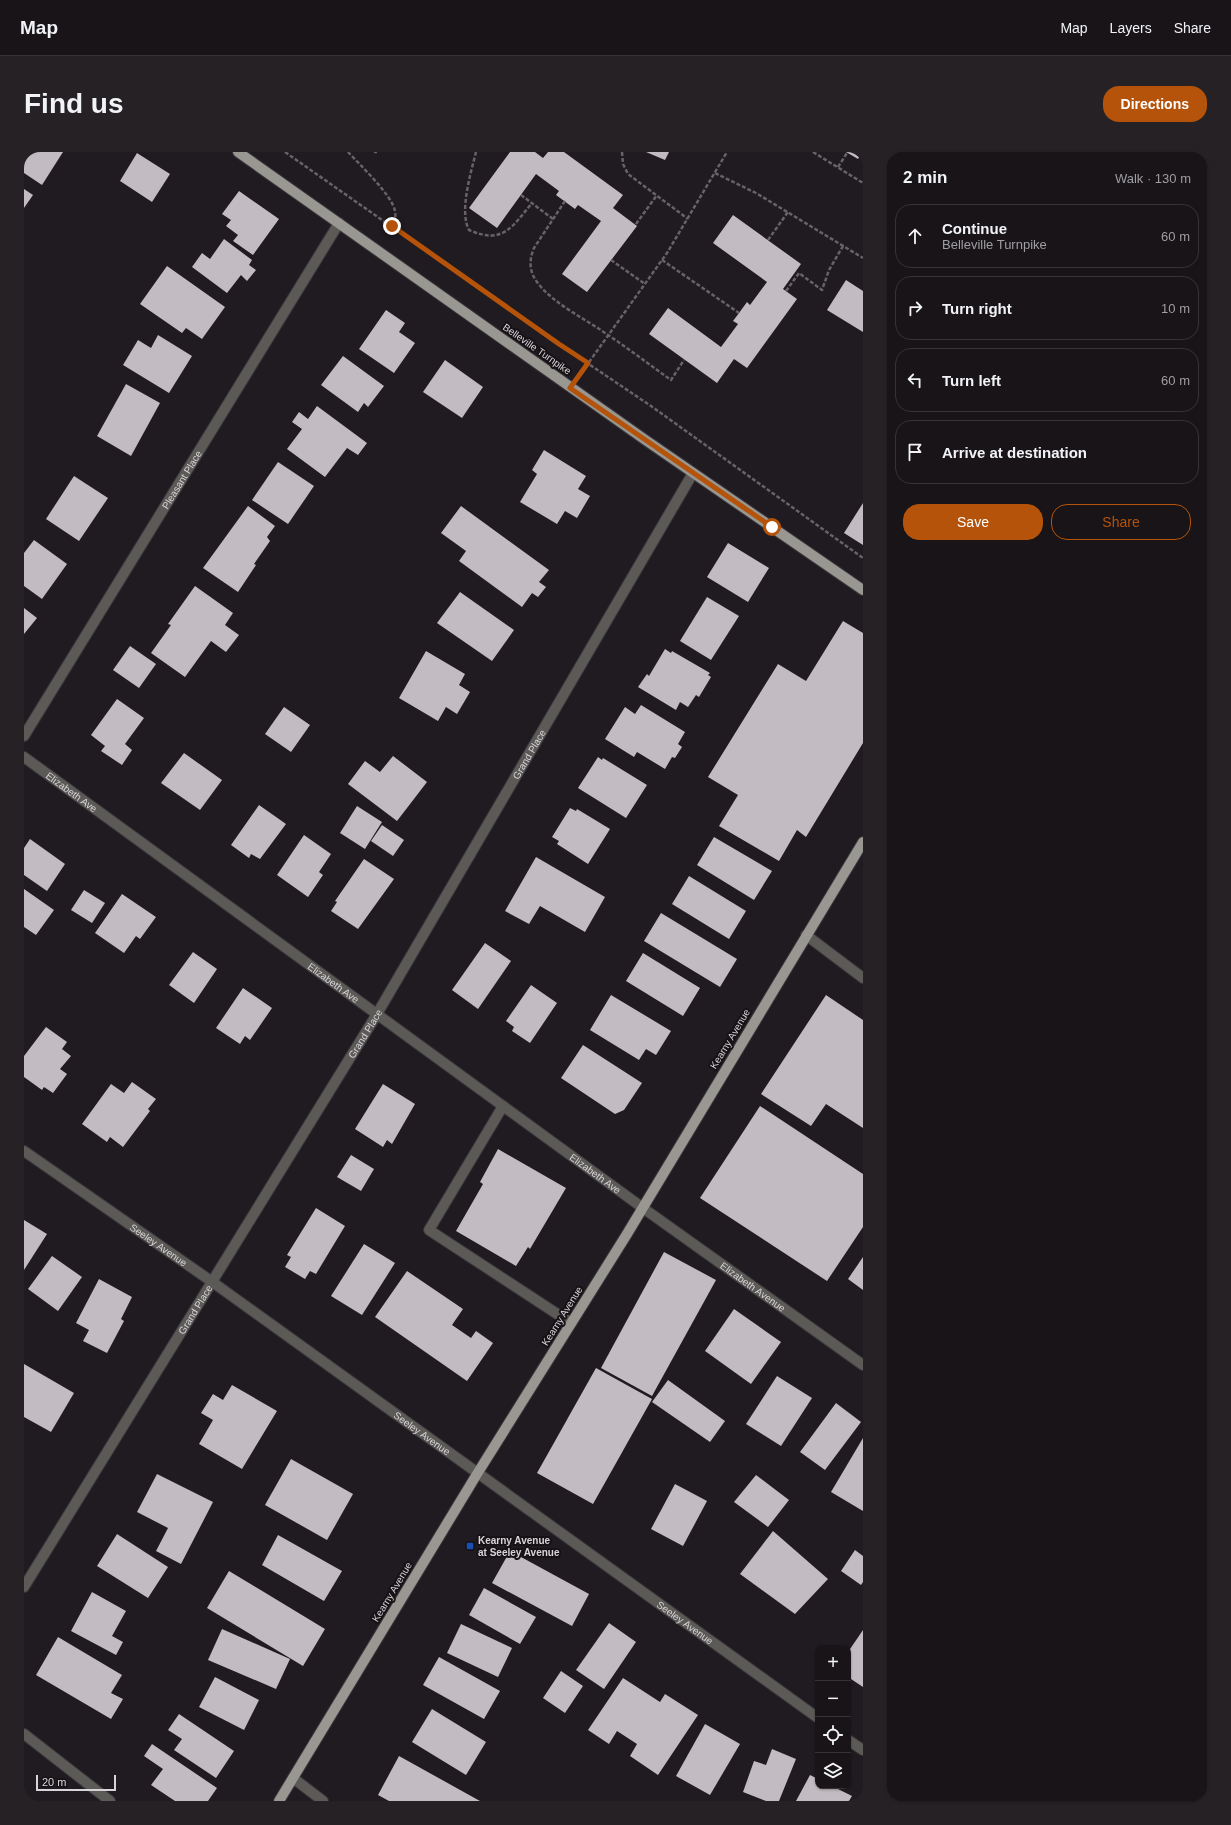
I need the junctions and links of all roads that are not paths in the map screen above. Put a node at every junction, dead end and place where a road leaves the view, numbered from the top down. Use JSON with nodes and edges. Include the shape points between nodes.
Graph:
{"nodes":[{"id":1,"x":238,"y":152,"type":"edge"},
{"id":2,"x":339,"y":223,"type":"junction"},
{"id":3,"x":693,"y":473,"type":"junction"},
{"id":4,"x":863,"y":590,"type":"edge"},
{"id":5,"x":24,"y":736,"type":"edge"},
{"id":6,"x":24,"y":757,"type":"edge"},
{"id":7,"x":863,"y":842,"type":"edge"},
{"id":8,"x":806,"y":935,"type":"junction"},
{"id":9,"x":863,"y":978,"type":"edge"},
{"id":10,"x":377,"y":1014,"type":"junction"},
{"id":11,"x":503,"y":1106,"type":"junction"},
{"id":12,"x":24,"y":1151,"type":"edge"},
{"id":13,"x":642,"y":1208,"type":"junction"},
{"id":14,"x":211,"y":1281,"type":"junction"},
{"id":15,"x":571,"y":1323,"type":"junction"},
{"id":16,"x":863,"y":1365,"type":"edge"},
{"id":17,"x":477,"y":1474,"type":"junction"},
{"id":18,"x":24,"y":1587,"type":"edge"},
{"id":19,"x":817,"y":1717,"type":"edge"},
{"id":20,"x":24,"y":1734,"type":"edge"},
{"id":21,"x":851,"y":1742,"type":"edge"},
{"id":22,"x":863,"y":1750,"type":"edge"},
{"id":23,"x":293,"y":1778,"type":"junction"},
{"id":24,"x":110,"y":1801,"type":"edge"},
{"id":25,"x":279,"y":1801,"type":"edge"},
{"id":26,"x":323,"y":1801,"type":"edge"}],
"edges":[{"from":1,"to":2,"type":"main road","name":"Belleville Turnpike"},
{"from":2,"to":3,"type":"main road","name":"Belleville Turnpike"},
{"from":2,"to":5,"type":"street","name":"Pleasant Place"},
{"from":3,"to":4,"type":"main road","name":"Belleville Turnpike"},
{"from":3,"to":10,"type":"street","name":"Grand Place"},
{"from":6,"to":10,"type":"street","name":"Elizabeth Ave"},
{"from":7,"to":8,"type":"main road","name":"Kearny Avenue"},
{"from":8,"to":9,"type":"street"},
{"from":8,"to":13,"type":"main road","name":"Kearny Avenue"},
{"from":10,"to":11,"type":"street","name":"Elizabeth Ave"},
{"from":10,"to":14,"type":"street","name":"Grand Place"},
{"from":11,"to":13,"type":"street","name":"Elizabeth Ave"},
{"from":11,"to":15,"type":"street","via":[[429,1230]]},
{"from":12,"to":14,"type":"street","name":"Seeley Avenue"},
{"from":13,"to":15,"type":"main road","name":"Kearny Avenue"},
{"from":13,"to":16,"type":"street","name":"Elizabeth Avenue"},
{"from":14,"to":17,"type":"street","name":"Seeley Avenue"},
{"from":14,"to":18,"type":"street","name":"Grand Place"},
{"from":15,"to":17,"type":"main road","name":"Kearny Avenue"},
{"from":17,"to":19,"type":"street","name":"Seeley Avenue"},
{"from":17,"to":23,"type":"main road","name":"Kearny Avenue"},
{"from":20,"to":24,"type":"street"},
{"from":21,"to":22,"type":"street"},
{"from":23,"to":25,"type":"main road","name":"Kearny Avenue"},
{"from":23,"to":26,"type":"street"}]}
